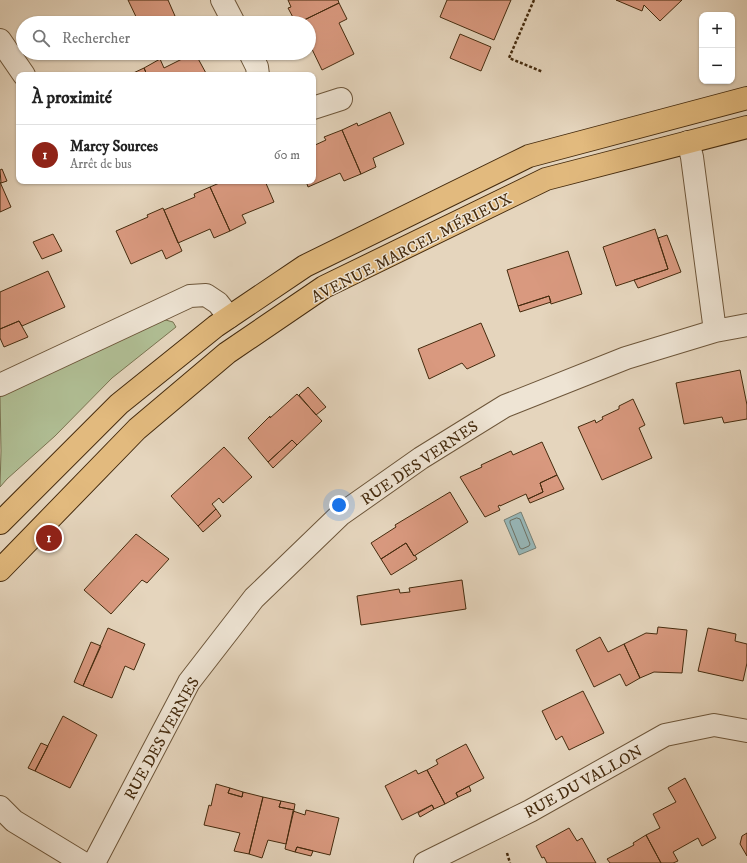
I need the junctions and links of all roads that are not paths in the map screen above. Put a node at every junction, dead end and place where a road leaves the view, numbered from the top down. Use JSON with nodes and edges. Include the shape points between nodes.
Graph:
{"nodes":[{"id":1,"x":222,"y":0,"type":"edge"},
{"id":2,"x":230,"y":16,"type":"edge"},
{"id":3,"x":0,"y":40,"type":"edge"},
{"id":4,"x":254,"y":60,"type":"edge"},
{"id":5,"x":22,"y":72,"type":"edge"},
{"id":6,"x":258,"y":72,"type":"edge"},
{"id":7,"x":747,"y":98,"type":"edge"},
{"id":8,"x":341,"y":99,"type":"dead end"},
{"id":9,"x":316,"y":107,"type":"edge"},
{"id":10,"x":747,"y":127,"type":"edge"},
{"id":11,"x":688,"y":142,"type":"junction"},
{"id":12,"x":229,"y":317,"type":"junction"},
{"id":13,"x":747,"y":325,"type":"edge"},
{"id":14,"x":715,"y":331,"type":"junction"},
{"id":15,"x":0,"y":385,"type":"edge"},
{"id":16,"x":0,"y":522,"type":"edge"},
{"id":17,"x":0,"y":570,"type":"edge"},
{"id":18,"x":747,"y":731,"type":"edge"},
{"id":19,"x":0,"y":807,"type":"edge"},
{"id":20,"x":83,"y":863,"type":"edge"},
{"id":21,"x":94,"y":863,"type":"edge"},
{"id":22,"x":425,"y":863,"type":"edge"}],
"edges":[{"from":1,"to":2,"type":"street"},
{"from":3,"to":5,"type":"street"},
{"from":4,"to":6,"type":"street"},
{"from":7,"to":12,"type":"main road","name":"AVENUE MARCEL MÉRIEUX","via":[[529,156],[305,266]]},
{"from":8,"to":9,"type":"street"},
{"from":10,"to":11,"type":"main road","name":"AVENUE MARCEL MÉRIEUX"},
{"from":11,"to":14,"type":"street"},
{"from":11,"to":17,"type":"main road","name":"AVENUE MARCEL MÉRIEUX","via":[[546,179],[324,287],[227,353],[137,430]]},
{"from":12,"to":15,"type":"street","via":[[218,303],[206,295],[190,296]]},
{"from":12,"to":16,"type":"main road","name":"AVENUE MARCEL MÉRIEUX","via":[[119,404]]},
{"from":13,"to":14,"type":"street","name":"RUE DES VERNES"},
{"from":14,"to":21,"type":"street","name":"RUE DES VERNES","via":[[626,358],[505,406],[421,458],[340,515],[254,598],[189,682]]},
{"from":18,"to":22,"type":"street","name":"RUE DU VALLON","via":[[714,725],[665,735],[530,811]]},
{"from":19,"to":20,"type":"street","via":[[14,821]]}]}
